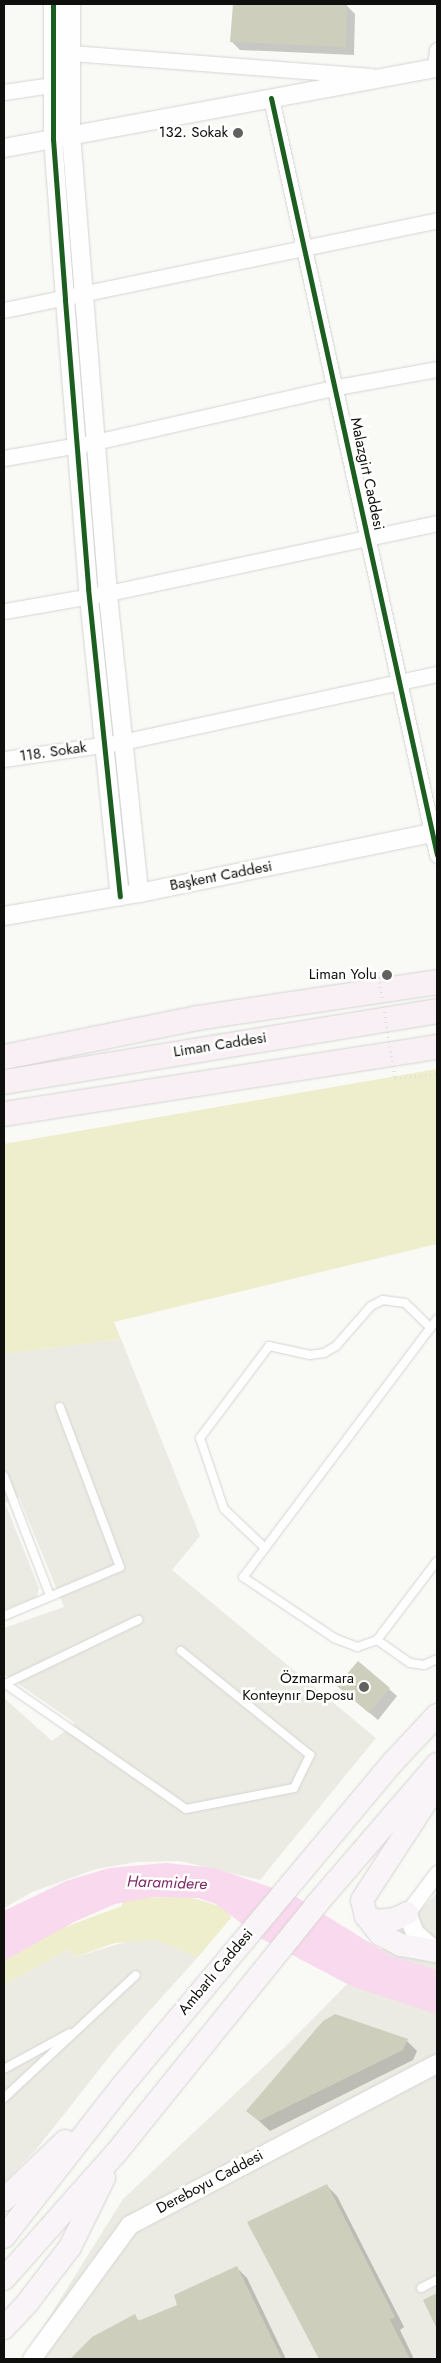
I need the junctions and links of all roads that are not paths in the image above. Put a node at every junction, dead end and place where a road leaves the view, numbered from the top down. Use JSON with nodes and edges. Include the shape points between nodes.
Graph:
{"nodes":[{"id":1,"x":52,"y":4,"type":"edge"},
{"id":2,"x":71,"y":4,"type":"edge"},
{"id":3,"x":71,"y":53,"type":"junction"},
{"id":4,"x":437,"y":62,"type":"edge"},
{"id":5,"x":384,"y":77,"type":"junction"},
{"id":6,"x":52,"y":85,"type":"junction"},
{"id":7,"x":4,"y":92,"type":"edge"},
{"id":8,"x":271,"y":98,"type":"junction"},
{"id":9,"x":71,"y":134,"type":"junction"},
{"id":10,"x":53,"y":138,"type":"junction"},
{"id":11,"x":4,"y":148,"type":"edge"},
{"id":12,"x":437,"y":220,"type":"edge"},
{"id":13,"x":304,"y":246,"type":"junction"},
{"id":14,"x":84,"y":295,"type":"junction"},
{"id":15,"x":66,"y":300,"type":"junction"},
{"id":16,"x":4,"y":310,"type":"edge"},
{"id":17,"x":437,"y":370,"type":"edge"},
{"id":18,"x":337,"y":387,"type":"junction"},
{"id":19,"x":95,"y":442,"type":"junction"},
{"id":20,"x":77,"y":445,"type":"junction"},
{"id":21,"x":4,"y":458,"type":"edge"},
{"id":22,"x":437,"y":523,"type":"edge"},
{"id":23,"x":367,"y":536,"type":"junction"},
{"id":24,"x":108,"y":593,"type":"junction"},
{"id":25,"x":89,"y":596,"type":"junction"},
{"id":26,"x":4,"y":611,"type":"edge"},
{"id":27,"x":437,"y":674,"type":"edge"},
{"id":28,"x":399,"y":681,"type":"junction"},
{"id":29,"x":122,"y":742,"type":"junction"},
{"id":30,"x":103,"y":745,"type":"junction"},
{"id":31,"x":4,"y":759,"type":"edge"},
{"id":32,"x":435,"y":833,"type":"edge"},
{"id":33,"x":437,"y":855,"type":"edge"},
{"id":34,"x":139,"y":893,"type":"junction"},
{"id":35,"x":120,"y":896,"type":"junction"},
{"id":36,"x":4,"y":916,"type":"edge"},
{"id":37,"x":437,"y":982,"type":"edge"},
{"id":38,"x":437,"y":1011,"type":"edge"},
{"id":39,"x":437,"y":1047,"type":"edge"},
{"id":40,"x":4,"y":1057,"type":"edge"},
{"id":41,"x":4,"y":1082,"type":"edge"},
{"id":42,"x":188,"y":1083,"type":"junction"},
{"id":43,"x":4,"y":1114,"type":"edge"},
{"id":44,"x":4,"y":1129,"type":"edge"},
{"id":45,"x":437,"y":1319,"type":"edge"},
{"id":46,"x":431,"y":1328,"type":"junction"},
{"id":47,"x":60,"y":1407,"type":"dead end"},
{"id":48,"x":4,"y":1476,"type":"edge"},
{"id":49,"x":266,"y":1548,"type":"junction"},
{"id":50,"x":437,"y":1561,"type":"edge"},
{"id":51,"x":50,"y":1596,"type":"junction"},
{"id":52,"x":4,"y":1616,"type":"edge"},
{"id":53,"x":138,"y":1620,"type":"dead end"},
{"id":54,"x":377,"y":1640,"type":"junction"},
{"id":55,"x":181,"y":1651,"type":"dead end"},
{"id":56,"x":437,"y":1659,"type":"edge"},
{"id":57,"x":4,"y":1683,"type":"edge"},
{"id":58,"x":437,"y":1715,"type":"edge"},
{"id":59,"x":437,"y":1764,"type":"edge"},
{"id":60,"x":437,"y":1785,"type":"edge"},
{"id":61,"x":437,"y":1873,"type":"edge"},
{"id":62,"x":407,"y":1913,"type":"junction"},
{"id":63,"x":366,"y":1916,"type":"junction"},
{"id":64,"x":436,"y":1951,"type":"edge"},
{"id":65,"x":136,"y":1975,"type":"dead end"},
{"id":66,"x":80,"y":2027,"type":"junction"},
{"id":67,"x":437,"y":2064,"type":"edge"},
{"id":68,"x":4,"y":2069,"type":"edge"},
{"id":69,"x":122,"y":2086,"type":"junction"},
{"id":70,"x":4,"y":2098,"type":"edge"},
{"id":71,"x":120,"y":2148,"type":"junction"},
{"id":72,"x":4,"y":2200,"type":"edge"},
{"id":73,"x":4,"y":2237,"type":"edge"},
{"id":74,"x":4,"y":2279,"type":"edge"},
{"id":75,"x":437,"y":2280,"type":"edge"},
{"id":76,"x":421,"y":2288,"type":"dead end"},
{"id":77,"x":4,"y":2328,"type":"edge"},
{"id":78,"x":32,"y":2359,"type":"edge"}],
"edges":[{"from":1,"to":6,"type":"street"},
{"from":2,"to":3,"type":"street"},
{"from":3,"to":5,"type":"street"},
{"from":3,"to":9,"type":"street"},
{"from":4,"to":5,"type":"street"},
{"from":5,"to":8,"type":"street"},
{"from":6,"to":7,"type":"street"},
{"from":6,"to":10,"type":"street"},
{"from":8,"to":9,"type":"street"},
{"from":8,"to":13,"type":"street","name":"Malazgirt Caddesi"},
{"from":9,"to":10,"type":"street"},
{"from":9,"to":14,"type":"street"},
{"from":10,"to":11,"type":"street"},
{"from":10,"to":15,"type":"street"},
{"from":12,"to":13,"type":"street"},
{"from":13,"to":14,"type":"street"},
{"from":13,"to":18,"type":"street","name":"Malazgirt Caddesi"},
{"from":14,"to":15,"type":"street"},
{"from":14,"to":19,"type":"street"},
{"from":15,"to":16,"type":"street"},
{"from":15,"to":20,"type":"street"},
{"from":17,"to":18,"type":"street"},
{"from":18,"to":19,"type":"street"},
{"from":18,"to":23,"type":"street","name":"Malazgirt Caddesi"},
{"from":19,"to":20,"type":"street"},
{"from":19,"to":24,"type":"street"},
{"from":20,"to":21,"type":"street"},
{"from":20,"to":25,"type":"street"},
{"from":22,"to":23,"type":"street"},
{"from":23,"to":24,"type":"street"},
{"from":23,"to":28,"type":"street","name":"Malazgirt Caddesi"},
{"from":24,"to":25,"type":"street"},
{"from":24,"to":29,"type":"street"},
{"from":25,"to":26,"type":"street"},
{"from":25,"to":30,"type":"street"},
{"from":27,"to":28,"type":"street","name":"118. Sokak"},
{"from":28,"to":29,"type":"street","name":"118. Sokak"},
{"from":28,"to":32,"type":"street","name":"Malazgirt Caddesi"},
{"from":29,"to":30,"type":"street","name":"118. Sokak"},
{"from":29,"to":34,"type":"street"},
{"from":30,"to":31,"type":"street","name":"118. Sokak"},
{"from":30,"to":35,"type":"street"},
{"from":32,"to":33,"type":"street","name":"Malazgirt Caddesi"},
{"from":32,"to":34,"type":"street","name":"Başkent Caddesi"},
{"from":34,"to":35,"type":"street","name":"Başkent Caddesi"},
{"from":35,"to":36,"type":"street","name":"Başkent Caddesi"},
{"from":37,"to":40,"type":"highway","via":[[197,1018]]},
{"from":38,"to":41,"type":"highway","name":"Liman Caddesi"},
{"from":39,"to":42,"type":"highway"},
{"from":42,"to":43,"type":"highway"},
{"from":42,"to":44,"type":"highway"},
{"from":45,"to":46,"type":"lane"},
{"from":46,"to":49,"type":"lane"},
{"from":46,"to":49,"type":"lane","via":[[405,1303],[383,1300],[371,1306],[330,1350],[310,1355],[269,1346],[200,1438],[224,1510]]},
{"from":47,"to":51,"type":"lane","via":[[120,1567]]},
{"from":48,"to":51,"type":"lane"},
{"from":49,"to":54,"type":"lane","via":[[244,1577],[349,1646],[364,1646]]},
{"from":50,"to":54,"type":"lane"},
{"from":51,"to":52,"type":"lane"},
{"from":53,"to":57,"type":"lane"},
{"from":54,"to":56,"type":"lane","via":[[410,1663],[424,1665]]},
{"from":55,"to":57,"type":"lane","via":[[310,1755],[294,1788],[186,1809]]},
{"from":58,"to":69,"type":"main road","name":"Ambarlı Caddesi","via":[[394,1761]]},
{"from":59,"to":71,"type":"main road","via":[[314,1906]]},
{"from":60,"to":63,"type":"main road","via":[[362,1900]]},
{"from":61,"to":62,"type":"street"},
{"from":62,"to":63,"type":"main road","via":[[384,1922]]},
{"from":62,"to":64,"type":"street","via":[[415,1933]]},
{"from":63,"to":64,"type":"main road","via":[[380,1934],[401,1945]]},
{"from":65,"to":66,"type":"lane"},
{"from":66,"to":68,"type":"lane"},
{"from":66,"to":70,"type":"lane"},
{"from":67,"to":78,"type":"street","name":"Dereboyu Caddesi","via":[[130,2225]]},
{"from":69,"to":72,"type":"main road"},
{"from":69,"to":73,"type":"main road","name":"Ambarlı Caddesi"},
{"from":71,"to":74,"type":"main road"},
{"from":71,"to":77,"type":"main road","via":[[70,2247]]},
{"from":75,"to":76,"type":"lane"}]}
